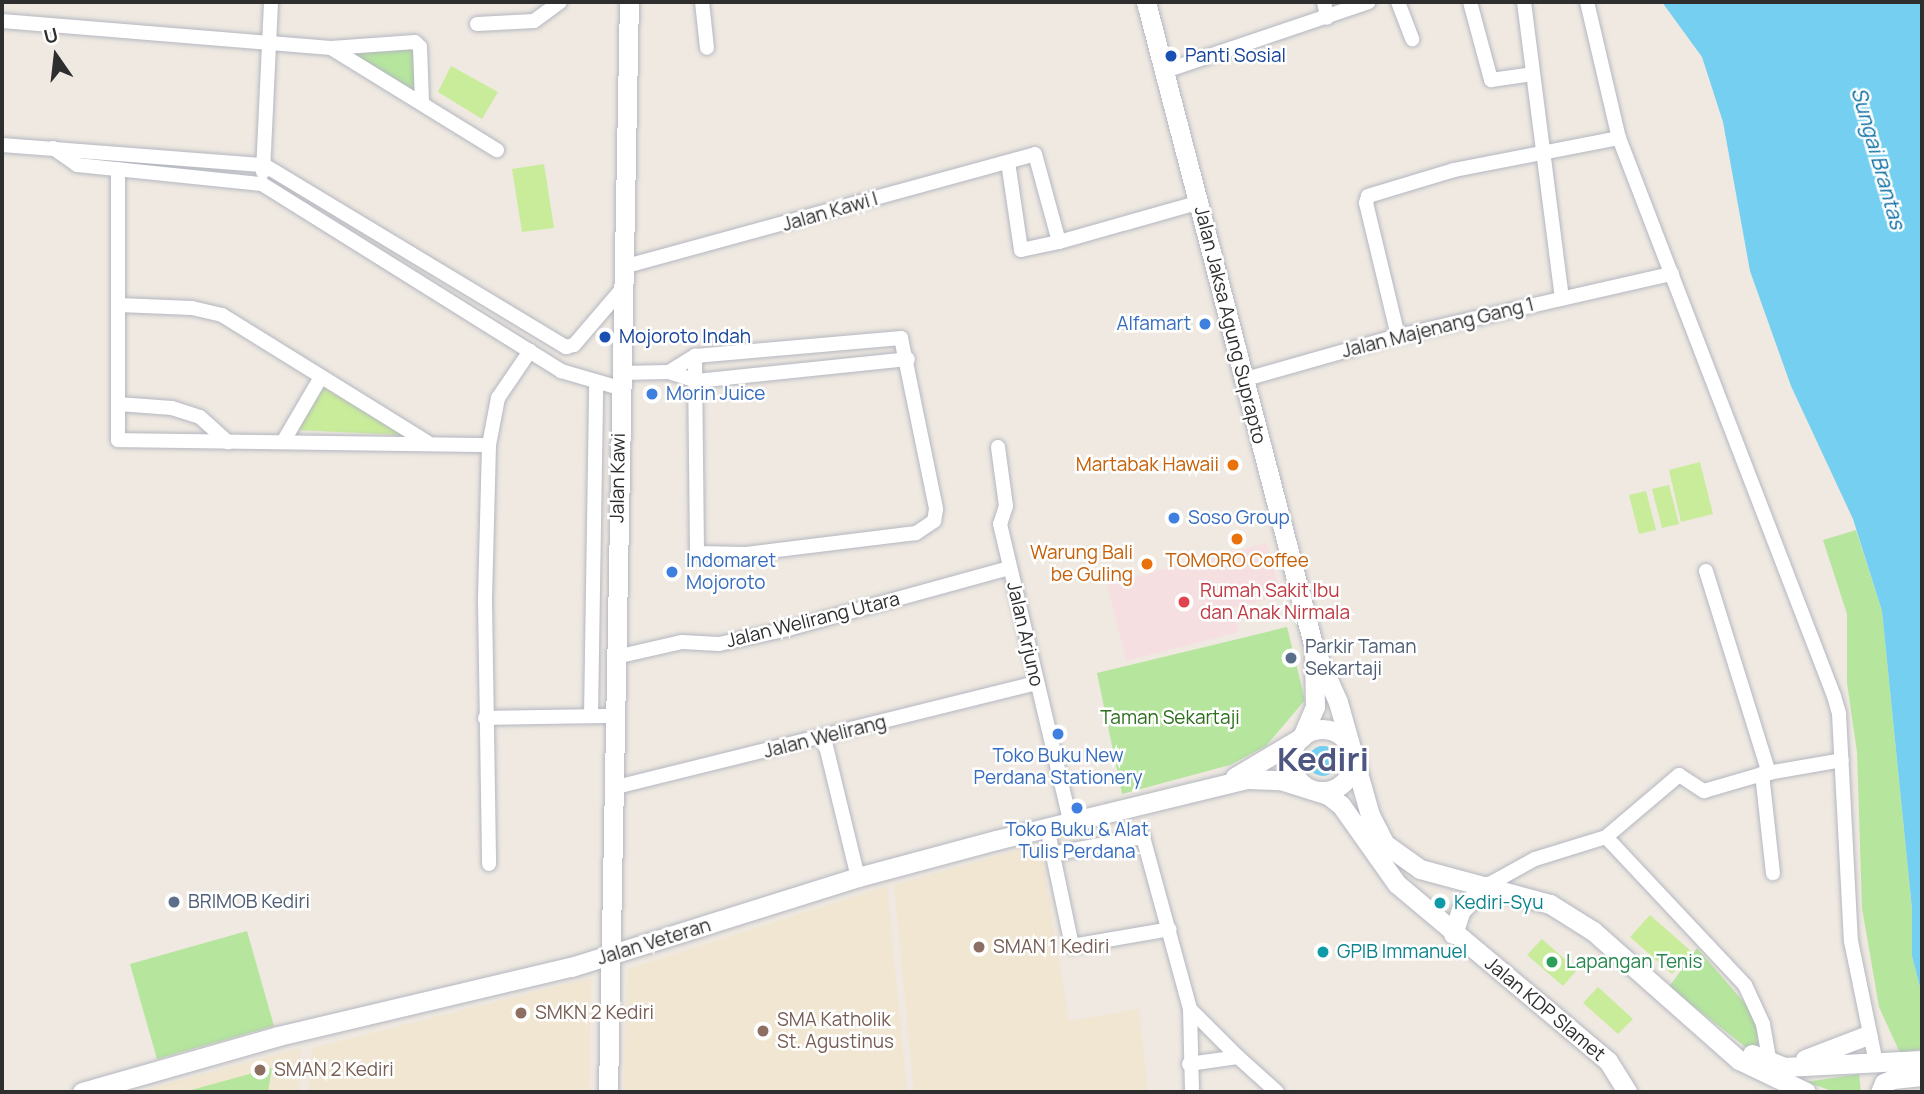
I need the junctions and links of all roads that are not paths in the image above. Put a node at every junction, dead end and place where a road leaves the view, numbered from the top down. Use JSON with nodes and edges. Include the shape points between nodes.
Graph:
{"nodes":[{"id":1,"x":271,"y":2,"type":"edge"},
{"id":2,"x":560,"y":2,"type":"edge"},
{"id":3,"x":629,"y":2,"type":"edge"},
{"id":4,"x":702,"y":2,"type":"edge"},
{"id":5,"x":1146,"y":2,"type":"edge"},
{"id":6,"x":1324,"y":2,"type":"edge"},
{"id":7,"x":1369,"y":2,"type":"edge"},
{"id":8,"x":1398,"y":2,"type":"edge"},
{"id":9,"x":1470,"y":2,"type":"edge"},
{"id":10,"x":1524,"y":2,"type":"edge"},
{"id":11,"x":1587,"y":2,"type":"edge"},
{"id":12,"x":1327,"y":18,"type":"junction"},
{"id":13,"x":2,"y":21,"type":"edge"},
{"id":14,"x":477,"y":24,"type":"dead end"},
{"id":15,"x":1412,"y":39,"type":"dead end"},
{"id":16,"x":269,"y":44,"type":"junction"},
{"id":17,"x":331,"y":48,"type":"junction"},
{"id":18,"x":707,"y":48,"type":"dead end"},
{"id":19,"x":1165,"y":71,"type":"junction"},
{"id":20,"x":1533,"y":74,"type":"junction"},
{"id":21,"x":422,"y":103,"type":"junction"},
{"id":22,"x":1619,"y":138,"type":"junction"},
{"id":23,"x":2,"y":145,"type":"edge"},
{"id":24,"x":53,"y":148,"type":"junction"},
{"id":25,"x":498,"y":150,"type":"dead end"},
{"id":26,"x":1543,"y":152,"type":"junction"},
{"id":27,"x":1008,"y":162,"type":"junction"},
{"id":28,"x":264,"y":165,"type":"junction"},
{"id":29,"x":118,"y":169,"type":"junction"},
{"id":30,"x":262,"y":184,"type":"junction"},
{"id":31,"x":1199,"y":202,"type":"junction"},
{"id":32,"x":1059,"y":242,"type":"junction"},
{"id":33,"x":623,"y":267,"type":"junction"},
{"id":34,"x":1665,"y":276,"type":"junction"},
{"id":35,"x":622,"y":289,"type":"junction"},
{"id":36,"x":1562,"y":297,"type":"junction"},
{"id":37,"x":119,"y":305,"type":"junction"},
{"id":38,"x":499,"y":308,"type":"junction"},
{"id":39,"x":489,"y":326,"type":"junction"},
{"id":40,"x":1398,"y":336,"type":"junction"},
{"id":41,"x":530,"y":351,"type":"junction"},
{"id":42,"x":695,"y":356,"type":"junction"},
{"id":43,"x":908,"y":359,"type":"junction"},
{"id":44,"x":669,"y":372,"type":"junction"},
{"id":45,"x":321,"y":377,"type":"junction"},
{"id":46,"x":1242,"y":380,"type":"junction"},
{"id":47,"x":620,"y":381,"type":"junction"},
{"id":48,"x":696,"y":381,"type":"junction"},
{"id":49,"x":596,"y":383,"type":"junction"},
{"id":50,"x":118,"y":404,"type":"junction"},
{"id":51,"x":228,"y":442,"type":"junction"},
{"id":52,"x":283,"y":442,"type":"junction"},
{"id":53,"x":427,"y":442,"type":"junction"},
{"id":54,"x":489,"y":445,"type":"junction"},
{"id":55,"x":998,"y":447,"type":"dead end"},
{"id":56,"x":1009,"y":568,"type":"junction"},
{"id":57,"x":1706,"y":571,"type":"dead end"},
{"id":58,"x":1314,"y":648,"type":"junction"},
{"id":59,"x":615,"y":657,"type":"junction"},
{"id":60,"x":1037,"y":683,"type":"junction"},
{"id":61,"x":591,"y":716,"type":"junction"},
{"id":62,"x":614,"y":716,"type":"junction"},
{"id":63,"x":485,"y":718,"type":"junction"},
{"id":64,"x":1302,"y":737,"type":"junction"},
{"id":65,"x":824,"y":738,"type":"junction"},
{"id":66,"x":1352,"y":752,"type":"junction"},
{"id":67,"x":1842,"y":760,"type":"junction"},
{"id":68,"x":1765,"y":773,"type":"junction"},
{"id":69,"x":1223,"y":783,"type":"junction"},
{"id":70,"x":612,"y":788,"type":"junction"},
{"id":71,"x":1314,"y":790,"type":"junction"},
{"id":72,"x":1070,"y":821,"type":"junction"},
{"id":73,"x":1606,"y":837,"type":"junction"},
{"id":74,"x":1049,"y":840,"type":"junction"},
{"id":75,"x":489,"y":864,"type":"dead end"},
{"id":76,"x":1773,"y":873,"type":"dead end"},
{"id":77,"x":858,"y":877,"type":"junction"},
{"id":78,"x":1486,"y":887,"type":"junction"},
{"id":79,"x":1170,"y":929,"type":"junction"},
{"id":80,"x":1453,"y":934,"type":"junction"},
{"id":81,"x":611,"y":955,"type":"junction"},
{"id":82,"x":1190,"y":1009,"type":"junction"},
{"id":83,"x":1714,"y":1034,"type":"junction"},
{"id":84,"x":1868,"y":1035,"type":"junction"},
{"id":85,"x":1238,"y":1057,"type":"junction"},
{"id":86,"x":1922,"y":1060,"type":"edge"},
{"id":87,"x":1876,"y":1063,"type":"junction"},
{"id":88,"x":1189,"y":1064,"type":"junction"},
{"id":89,"x":1777,"y":1066,"type":"junction"},
{"id":90,"x":1909,"y":1072,"type":"edge"},
{"id":91,"x":82,"y":1092,"type":"edge"},
{"id":92,"x":608,"y":1092,"type":"edge"},
{"id":93,"x":1192,"y":1092,"type":"edge"},
{"id":94,"x":1277,"y":1092,"type":"edge"},
{"id":95,"x":1627,"y":1092,"type":"edge"},
{"id":96,"x":1806,"y":1092,"type":"edge"},
{"id":97,"x":1880,"y":1092,"type":"edge"}],
"edges":[{"from":1,"to":16,"type":"street"},
{"from":2,"to":14,"type":"street","via":[[534,21]]},
{"from":3,"to":33,"type":"main road","name":"Jalan Kawi"},
{"from":4,"to":18,"type":"street"},
{"from":5,"to":19,"type":"main road","name":"Jalan Jaksa Agung Suprapto"},
{"from":6,"to":12,"type":"street"},
{"from":7,"to":12,"type":"street"},
{"from":8,"to":15,"type":"street"},
{"from":9,"to":20,"type":"street","via":[[1491,80]]},
{"from":10,"to":20,"type":"street"},
{"from":11,"to":22,"type":"street"},
{"from":12,"to":19,"type":"street"},
{"from":13,"to":16,"type":"street"},
{"from":16,"to":17,"type":"street"},
{"from":16,"to":28,"type":"street"},
{"from":17,"to":21,"type":"street"},
{"from":17,"to":21,"type":"street","via":[[415,41],[420,47]]},
{"from":19,"to":31,"type":"main road","name":"Jalan Jaksa Agung Suprapto"},
{"from":20,"to":26,"type":"street"},
{"from":21,"to":25,"type":"street"},
{"from":22,"to":26,"type":"street"},
{"from":22,"to":34,"type":"street"},
{"from":23,"to":24,"type":"street"},
{"from":24,"to":28,"type":"street"},
{"from":24,"to":29,"type":"street","via":[[77,165]]},
{"from":26,"to":36,"type":"street"},
{"from":26,"to":40,"type":"street","via":[[1454,170],[1368,196]]},
{"from":27,"to":32,"type":"street","name":"Jalan Kawi I","via":[[1036,154]]},
{"from":27,"to":32,"type":"street","via":[[1021,250]]},
{"from":27,"to":33,"type":"street","name":"Jalan Kawi I"},
{"from":28,"to":30,"type":"street"},
{"from":28,"to":38,"type":"street"},
{"from":29,"to":30,"type":"street"},
{"from":29,"to":37,"type":"street"},
{"from":30,"to":39,"type":"street"},
{"from":31,"to":32,"type":"street"},
{"from":31,"to":46,"type":"main road","name":"Jalan Jaksa Agung Suprapto"},
{"from":33,"to":35,"type":"main road","name":"Jalan Kawi"},
{"from":34,"to":36,"type":"street","name":"Jalan Majenang Gang 1"},
{"from":34,"to":67,"type":"street","via":[[1834,695]]},
{"from":35,"to":38,"type":"street","via":[[570,346]]},
{"from":35,"to":47,"type":"main road","name":"Jalan Kawi"},
{"from":36,"to":40,"type":"street","name":"Jalan Majenang Gang 1"},
{"from":37,"to":45,"type":"street","via":[[192,308],[222,315]]},
{"from":37,"to":50,"type":"street"},
{"from":38,"to":39,"type":"street"},
{"from":39,"to":41,"type":"street"},
{"from":40,"to":46,"type":"street","name":"Jalan Majenang Gang 1"},
{"from":41,"to":49,"type":"street","via":[[561,372]]},
{"from":41,"to":54,"type":"street","via":[[498,398]]},
{"from":42,"to":43,"type":"street","via":[[897,336],[904,341]]},
{"from":42,"to":44,"type":"street"},
{"from":42,"to":48,"type":"street"},
{"from":43,"to":48,"type":"street"},
{"from":43,"to":48,"type":"street","via":[[936,509],[934,521],[916,533],[792,550],[697,553]]},
{"from":44,"to":47,"type":"street"},
{"from":44,"to":48,"type":"street"},
{"from":45,"to":52,"type":"street"},
{"from":45,"to":53,"type":"street"},
{"from":46,"to":58,"type":"main road","name":"Jalan Jaksa Agung Suprapto"},
{"from":47,"to":49,"type":"street"},
{"from":47,"to":59,"type":"main road","name":"Jalan Kawi"},
{"from":49,"to":61,"type":"street"},
{"from":50,"to":51,"type":"street","via":[[172,408],[200,417]]},
{"from":50,"to":51,"type":"street","via":[[118,440]]},
{"from":51,"to":52,"type":"street"},
{"from":52,"to":53,"type":"street"},
{"from":53,"to":54,"type":"street"},
{"from":54,"to":63,"type":"street"},
{"from":55,"to":56,"type":"street","name":"Jalan Arjuno","via":[[1006,506],[1000,524]]},
{"from":56,"to":59,"type":"street","name":"Jalan Welirang Utara","via":[[788,629],[719,644],[682,642]]},
{"from":56,"to":60,"type":"street","name":"Jalan Arjuno"},
{"from":57,"to":68,"type":"street"},
{"from":58,"to":64,"type":"main road","via":[[1315,707]]},
{"from":58,"to":66,"type":"main road","via":[[1331,682]]},
{"from":59,"to":62,"type":"main road","name":"Jalan Kawi"},
{"from":60,"to":65,"type":"street","name":"Jalan Welirang"},
{"from":60,"to":72,"type":"street","name":"Jalan Arjuno"},
{"from":61,"to":62,"type":"street"},
{"from":61,"to":63,"type":"street"},
{"from":62,"to":70,"type":"main road","name":"Jalan Kawi"},
{"from":63,"to":75,"type":"street"},
{"from":64,"to":66,"type":"main road","via":[[1316,730],[1331,731],[1345,738]]},
{"from":64,"to":69,"type":"main road"},
{"from":64,"to":71,"type":"main road","via":[[1293,751],[1292,767],[1300,781]]},
{"from":65,"to":70,"type":"street","name":"Jalan Welirang"},
{"from":65,"to":77,"type":"street"},
{"from":66,"to":71,"type":"main road","via":[[1352,768],[1344,782],[1330,790]]},
{"from":66,"to":78,"type":"main road","via":[[1370,815],[1385,844],[1420,869]]},
{"from":67,"to":68,"type":"street"},
{"from":67,"to":84,"type":"street","via":[[1851,941]]},
{"from":68,"to":73,"type":"street","via":[[1704,791],[1679,775]]},
{"from":68,"to":76,"type":"street"},
{"from":69,"to":71,"type":"main road","via":[[1280,780]]},
{"from":69,"to":72,"type":"main road","name":"Jalan Veteran"},
{"from":70,"to":81,"type":"main road","name":"Jalan Kawi"},
{"from":71,"to":80,"type":"main road","name":"Jalan KDP Slamet","via":[[1341,805],[1397,884]]},
{"from":72,"to":74,"type":"main road","name":"Jalan Veteran"},
{"from":73,"to":78,"type":"street","via":[[1535,859]]},
{"from":73,"to":89,"type":"street","via":[[1745,985]]},
{"from":74,"to":77,"type":"main road","name":"Jalan Veteran"},
{"from":74,"to":79,"type":"street","via":[[1143,837]]},
{"from":74,"to":79,"type":"street","via":[[1072,946]]},
{"from":77,"to":81,"type":"main road","name":"Jalan Veteran"},
{"from":78,"to":80,"type":"main road","via":[[1461,910]]},
{"from":78,"to":83,"type":"main road","via":[[1550,904],[1593,931]]},
{"from":79,"to":82,"type":"street"},
{"from":80,"to":95,"type":"main road","name":"Jalan KDP Slamet","via":[[1608,1061]]},
{"from":81,"to":91,"type":"main road","name":"Jalan Veteran","via":[[278,1037]]},
{"from":81,"to":92,"type":"main road","name":"Jalan Kawi"},
{"from":82,"to":85,"type":"street"},
{"from":82,"to":88,"type":"street"},
{"from":83,"to":89,"type":"main road"},
{"from":83,"to":96,"type":"main road","via":[[1739,1060],[1776,1082]]},
{"from":84,"to":87,"type":"street"},
{"from":84,"to":89,"type":"main road"},
{"from":85,"to":88,"type":"street"},
{"from":85,"to":94,"type":"street"},
{"from":86,"to":90,"type":"main road"},
{"from":87,"to":89,"type":"main road"},
{"from":87,"to":90,"type":"main road"},
{"from":88,"to":93,"type":"street"},
{"from":90,"to":97,"type":"main road","via":[[1884,1083]]}]}
